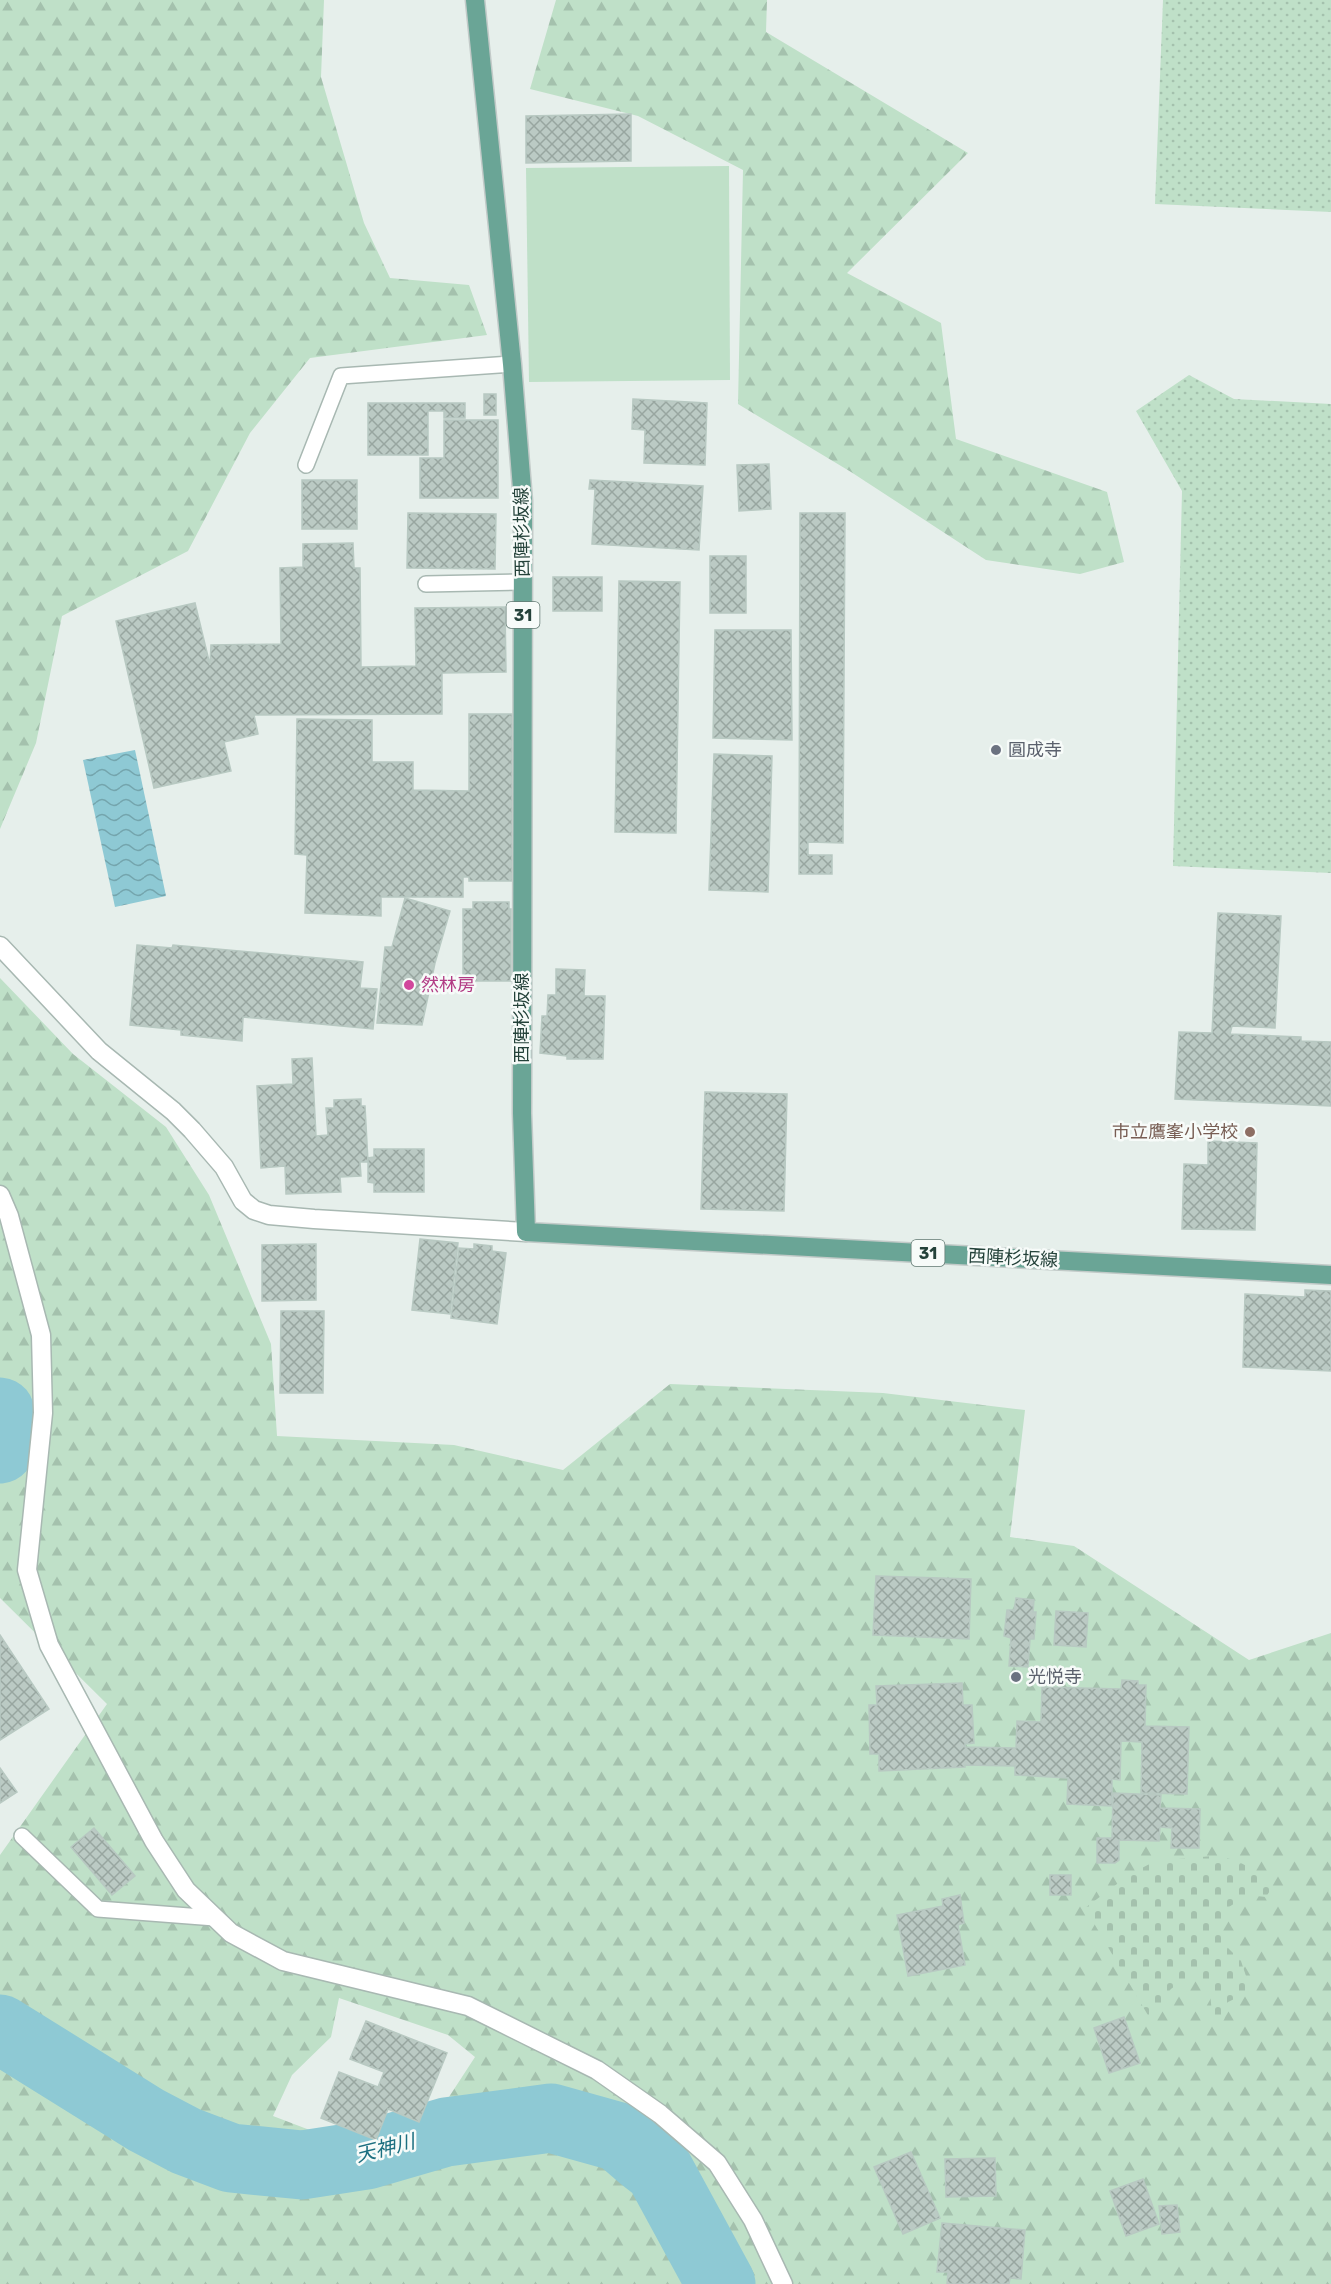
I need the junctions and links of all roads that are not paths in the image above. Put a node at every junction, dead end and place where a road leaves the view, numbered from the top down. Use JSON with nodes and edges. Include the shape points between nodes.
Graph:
{"nodes":[{"id":1,"x":475,"y":0,"type":"edge"},
{"id":2,"x":512,"y":364,"type":"junction"},
{"id":3,"x":306,"y":465,"type":"dead end"},
{"id":4,"x":523,"y":582,"type":"junction"},
{"id":5,"x":426,"y":584,"type":"dead end"},
{"id":6,"x":0,"y":946,"type":"edge"},
{"id":7,"x":0,"y":1195,"type":"edge"},
{"id":8,"x":526,"y":1232,"type":"junction"},
{"id":9,"x":1331,"y":1275,"type":"edge"},
{"id":10,"x":22,"y":1836,"type":"dead end"},
{"id":11,"x":215,"y":1918,"type":"junction"},
{"id":12,"x":783,"y":2284,"type":"edge"}],
"edges":[{"from":1,"to":2,"type":"main road","name":"西陣杉坂線","number":"31"},
{"from":2,"to":3,"type":"lane","via":[[340,376]]},
{"from":2,"to":4,"type":"main road","name":"西陣杉坂線","number":"31","via":[[523,501]]},
{"from":4,"to":5,"type":"lane"},
{"from":4,"to":8,"type":"main road","name":"西陣杉坂線","number":"31","via":[[522,1113]]},
{"from":6,"to":8,"type":"street","via":[[99,1051],[192,1130],[224,1167],[243,1201],[254,1210],[314,1219]]},
{"from":7,"to":11,"type":"street","via":[[41,1335],[43,1413],[27,1570],[49,1645],[154,1841],[186,1890]]},
{"from":8,"to":9,"type":"main road","name":"西陣杉坂線","number":"31"},
{"from":10,"to":11,"type":"lane","via":[[98,1909]]},
{"from":11,"to":12,"type":"street","via":[[231,1934],[283,1961],[468,2006],[597,2070],[660,2114],[717,2163],[753,2220]]}]}
